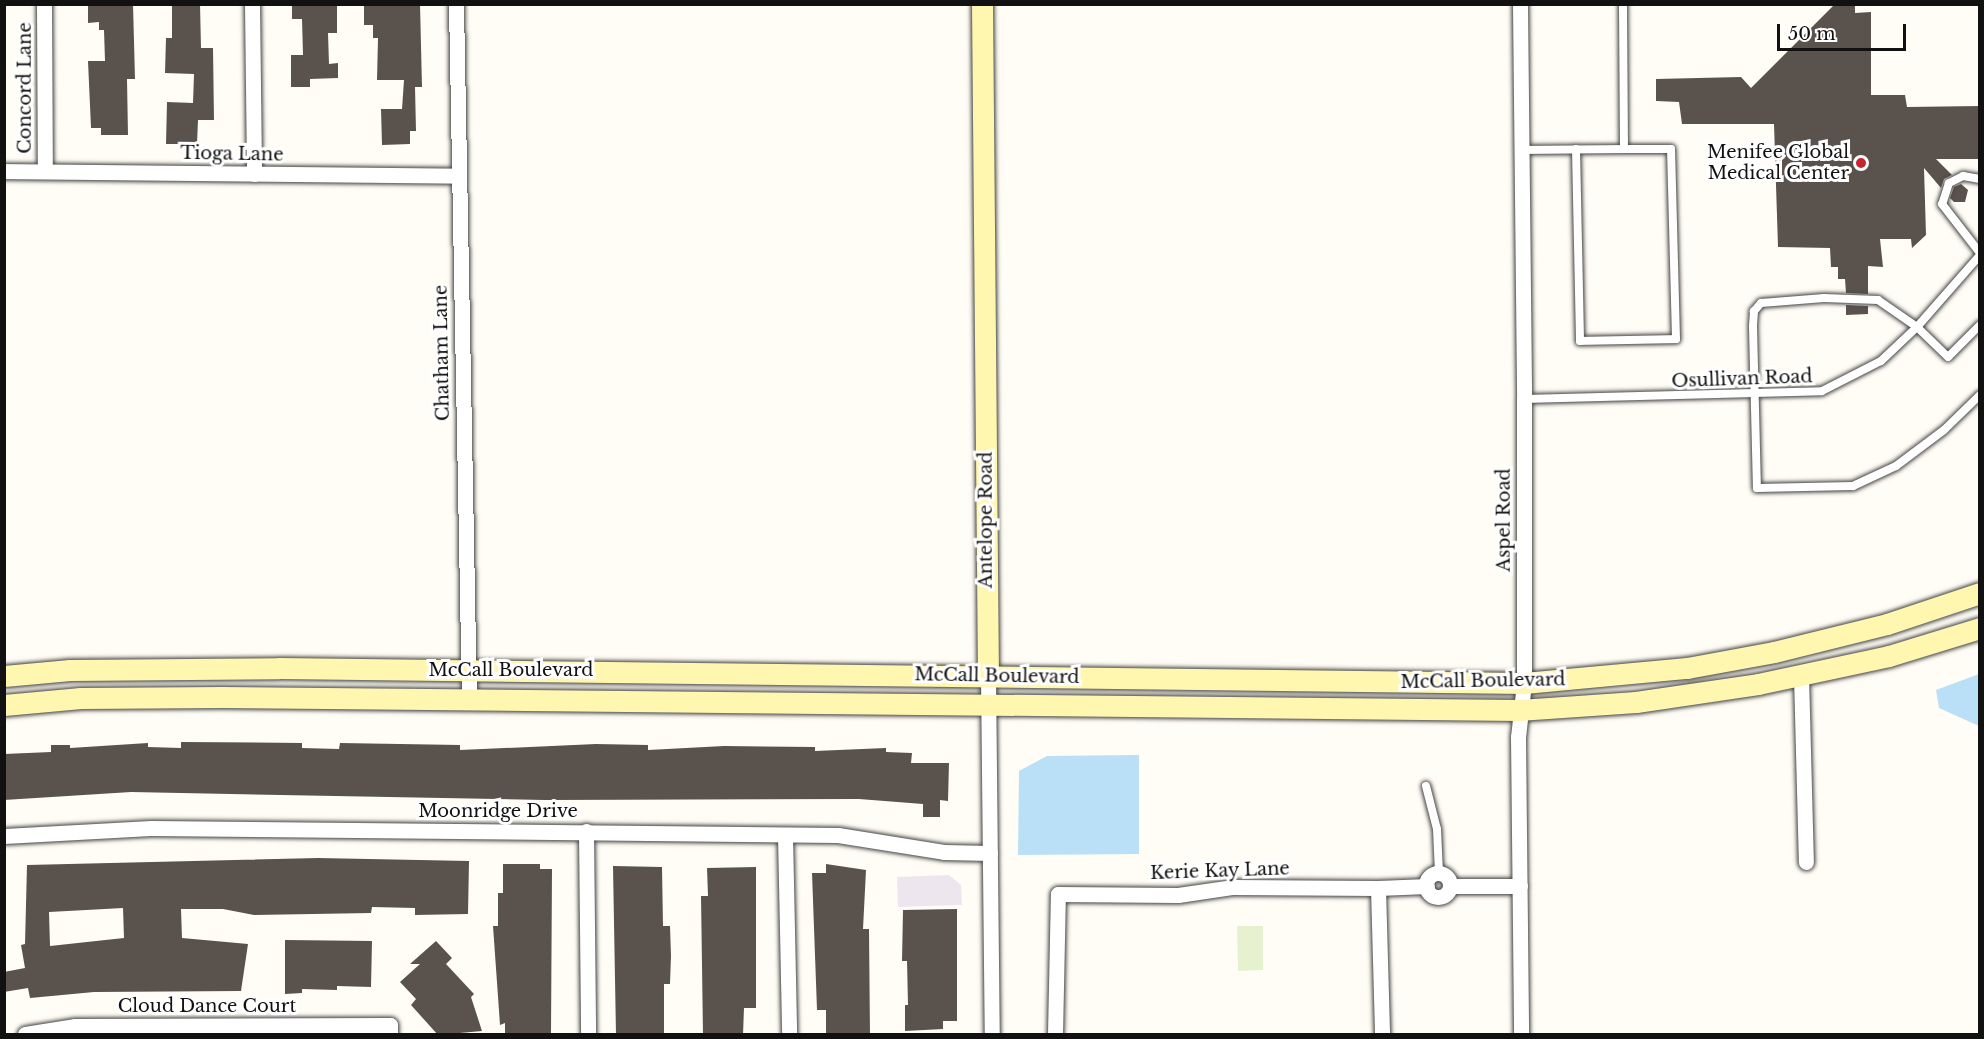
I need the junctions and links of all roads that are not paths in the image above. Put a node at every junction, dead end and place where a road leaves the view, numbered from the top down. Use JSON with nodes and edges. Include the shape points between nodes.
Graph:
{"nodes":[{"id":1,"x":44,"y":4,"type":"edge"},
{"id":2,"x":252,"y":4,"type":"edge"},
{"id":3,"x":456,"y":4,"type":"edge"},
{"id":4,"x":982,"y":4,"type":"edge"},
{"id":5,"x":1520,"y":4,"type":"edge"},
{"id":6,"x":1623,"y":4,"type":"edge"},
{"id":7,"x":1576,"y":149,"type":"junction"},
{"id":8,"x":1624,"y":149,"type":"junction"},
{"id":9,"x":1522,"y":150,"type":"junction"},
{"id":10,"x":4,"y":171,"type":"edge"},
{"id":11,"x":45,"y":171,"type":"junction"},
{"id":12,"x":254,"y":174,"type":"junction"},
{"id":13,"x":458,"y":176,"type":"junction"},
{"id":14,"x":1980,"y":179,"type":"edge"},
{"id":15,"x":1980,"y":254,"type":"edge"},
{"id":16,"x":1980,"y":325,"type":"edge"},
{"id":17,"x":1917,"y":327,"type":"junction"},
{"id":18,"x":1980,"y":395,"type":"edge"},
{"id":19,"x":1755,"y":396,"type":"junction"},
{"id":20,"x":1524,"y":399,"type":"junction"},
{"id":21,"x":1980,"y":593,"type":"edge"},
{"id":22,"x":1980,"y":628,"type":"edge"},
{"id":23,"x":468,"y":670,"type":"junction"},
{"id":24,"x":1801,"y":675,"type":"junction"},
{"id":25,"x":4,"y":676,"type":"edge"},
{"id":26,"x":988,"y":676,"type":"junction"},
{"id":27,"x":1524,"y":683,"type":"junction"},
{"id":28,"x":469,"y":700,"type":"junction"},
{"id":29,"x":4,"y":705,"type":"edge"},
{"id":30,"x":988,"y":707,"type":"junction"},
{"id":31,"x":1519,"y":710,"type":"junction"},
{"id":32,"x":1426,"y":786,"type":"dead end"},
{"id":33,"x":586,"y":831,"type":"junction"},
{"id":34,"x":785,"y":835,"type":"junction"},
{"id":35,"x":4,"y":836,"type":"edge"},
{"id":36,"x":990,"y":853,"type":"junction"},
{"id":37,"x":1806,"y":862,"type":"dead end"},
{"id":38,"x":1439,"y":873,"type":"junction"},
{"id":39,"x":1427,"y":886,"type":"junction"},
{"id":40,"x":1450,"y":886,"type":"junction"},
{"id":41,"x":1520,"y":886,"type":"junction"},
{"id":42,"x":1378,"y":888,"type":"junction"},
{"id":43,"x":390,"y":1030,"type":"edge"},
{"id":44,"x":26,"y":1035,"type":"edge"},
{"id":45,"x":588,"y":1035,"type":"edge"},
{"id":46,"x":789,"y":1035,"type":"edge"},
{"id":47,"x":992,"y":1035,"type":"edge"},
{"id":48,"x":1055,"y":1035,"type":"edge"},
{"id":49,"x":1382,"y":1035,"type":"edge"},
{"id":50,"x":1521,"y":1035,"type":"edge"}],
"edges":[{"from":1,"to":11,"type":"street","name":"Concord Lane"},
{"from":2,"to":12,"type":"street"},
{"from":3,"to":13,"type":"street","name":"Chatham Lane"},
{"from":4,"to":26,"type":"main road","name":"Antelope Road"},
{"from":5,"to":9,"type":"street","name":"Aspel Road"},
{"from":6,"to":8,"type":"lane"},
{"from":7,"to":8,"type":"lane"},
{"from":7,"to":8,"type":"lane","via":[[1580,341],[1676,339],[1671,149]]},
{"from":7,"to":9,"type":"lane"},
{"from":9,"to":20,"type":"street","name":"Aspel Road"},
{"from":10,"to":11,"type":"street","name":"Tioga Lane"},
{"from":11,"to":12,"type":"street","name":"Tioga Lane"},
{"from":12,"to":13,"type":"street","name":"Tioga Lane"},
{"from":13,"to":23,"type":"street","name":"Chatham Lane"},
{"from":14,"to":15,"type":"lane","via":[[1963,176],[1949,183],[1942,204]]},
{"from":15,"to":17,"type":"lane","name":"Osullivan Road"},
{"from":16,"to":17,"type":"lane","via":[[1948,357]]},
{"from":17,"to":19,"type":"lane","name":"Osullivan Road","via":[[1881,361],[1847,381],[1822,391]]},
{"from":17,"to":19,"type":"lane","via":[[1878,300],[1824,298],[1761,303],[1754,311]]},
{"from":18,"to":19,"type":"lane","via":[[1944,430],[1896,465],[1853,486],[1801,489],[1757,488]]},
{"from":19,"to":20,"type":"lane","name":"Osullivan Road"},
{"from":20,"to":27,"type":"street","name":"Aspel Road"},
{"from":21,"to":27,"type":"main road","name":"McCall Boulevard","via":[[1887,624],[1774,652],[1687,668]]},
{"from":22,"to":24,"type":"main road","name":"McCall Boulevard","via":[[1889,656]]},
{"from":23,"to":25,"type":"main road","name":"McCall Boulevard","via":[[144,668]]},
{"from":23,"to":26,"type":"main road","name":"McCall Boulevard"},
{"from":23,"to":28,"type":"street","name":"Chatham Lane"},
{"from":24,"to":31,"type":"main road","name":"McCall Boulevard","via":[[1710,693]]},
{"from":24,"to":37,"type":"street"},
{"from":26,"to":27,"type":"main road","name":"McCall Boulevard"},
{"from":26,"to":30,"type":"street","name":"Antelope Road"},
{"from":27,"to":31,"type":"street","name":"Aspel Road"},
{"from":28,"to":29,"type":"main road","name":"McCall Boulevard","via":[[131,697]]},
{"from":28,"to":30,"type":"main road","name":"McCall Boulevard"},
{"from":30,"to":31,"type":"main road","name":"McCall Boulevard"},
{"from":30,"to":36,"type":"street","name":"Antelope Road"},
{"from":31,"to":41,"type":"street","name":"Aspel Road"},
{"from":32,"to":38,"type":"lane","via":[[1437,829]]},
{"from":33,"to":34,"type":"street","name":"Moonridge Drive"},
{"from":33,"to":35,"type":"street","name":"Moonridge Drive","via":[[151,828]]},
{"from":33,"to":45,"type":"street"},
{"from":34,"to":36,"type":"street","name":"Moonridge Drive","via":[[838,835],[944,852]]},
{"from":34,"to":46,"type":"street"},
{"from":36,"to":47,"type":"street","name":"Antelope Road"},
{"from":38,"to":39,"type":"street","via":[[1430,877]]},
{"from":38,"to":40,"type":"street","via":[[1448,877]]},
{"from":39,"to":40,"type":"street","via":[[1431,895],[1439,897],[1446,895]]},
{"from":39,"to":42,"type":"street"},
{"from":40,"to":41,"type":"street"},
{"from":41,"to":50,"type":"street","name":"Aspel Road"},
{"from":42,"to":48,"type":"street","name":"Kerie Kay Lane","via":[[1233,887],[1178,895],[1058,894]]},
{"from":42,"to":49,"type":"street"},
{"from":43,"to":44,"type":"street","name":"Cloud Dance Court","via":[[75,1026]]}]}
